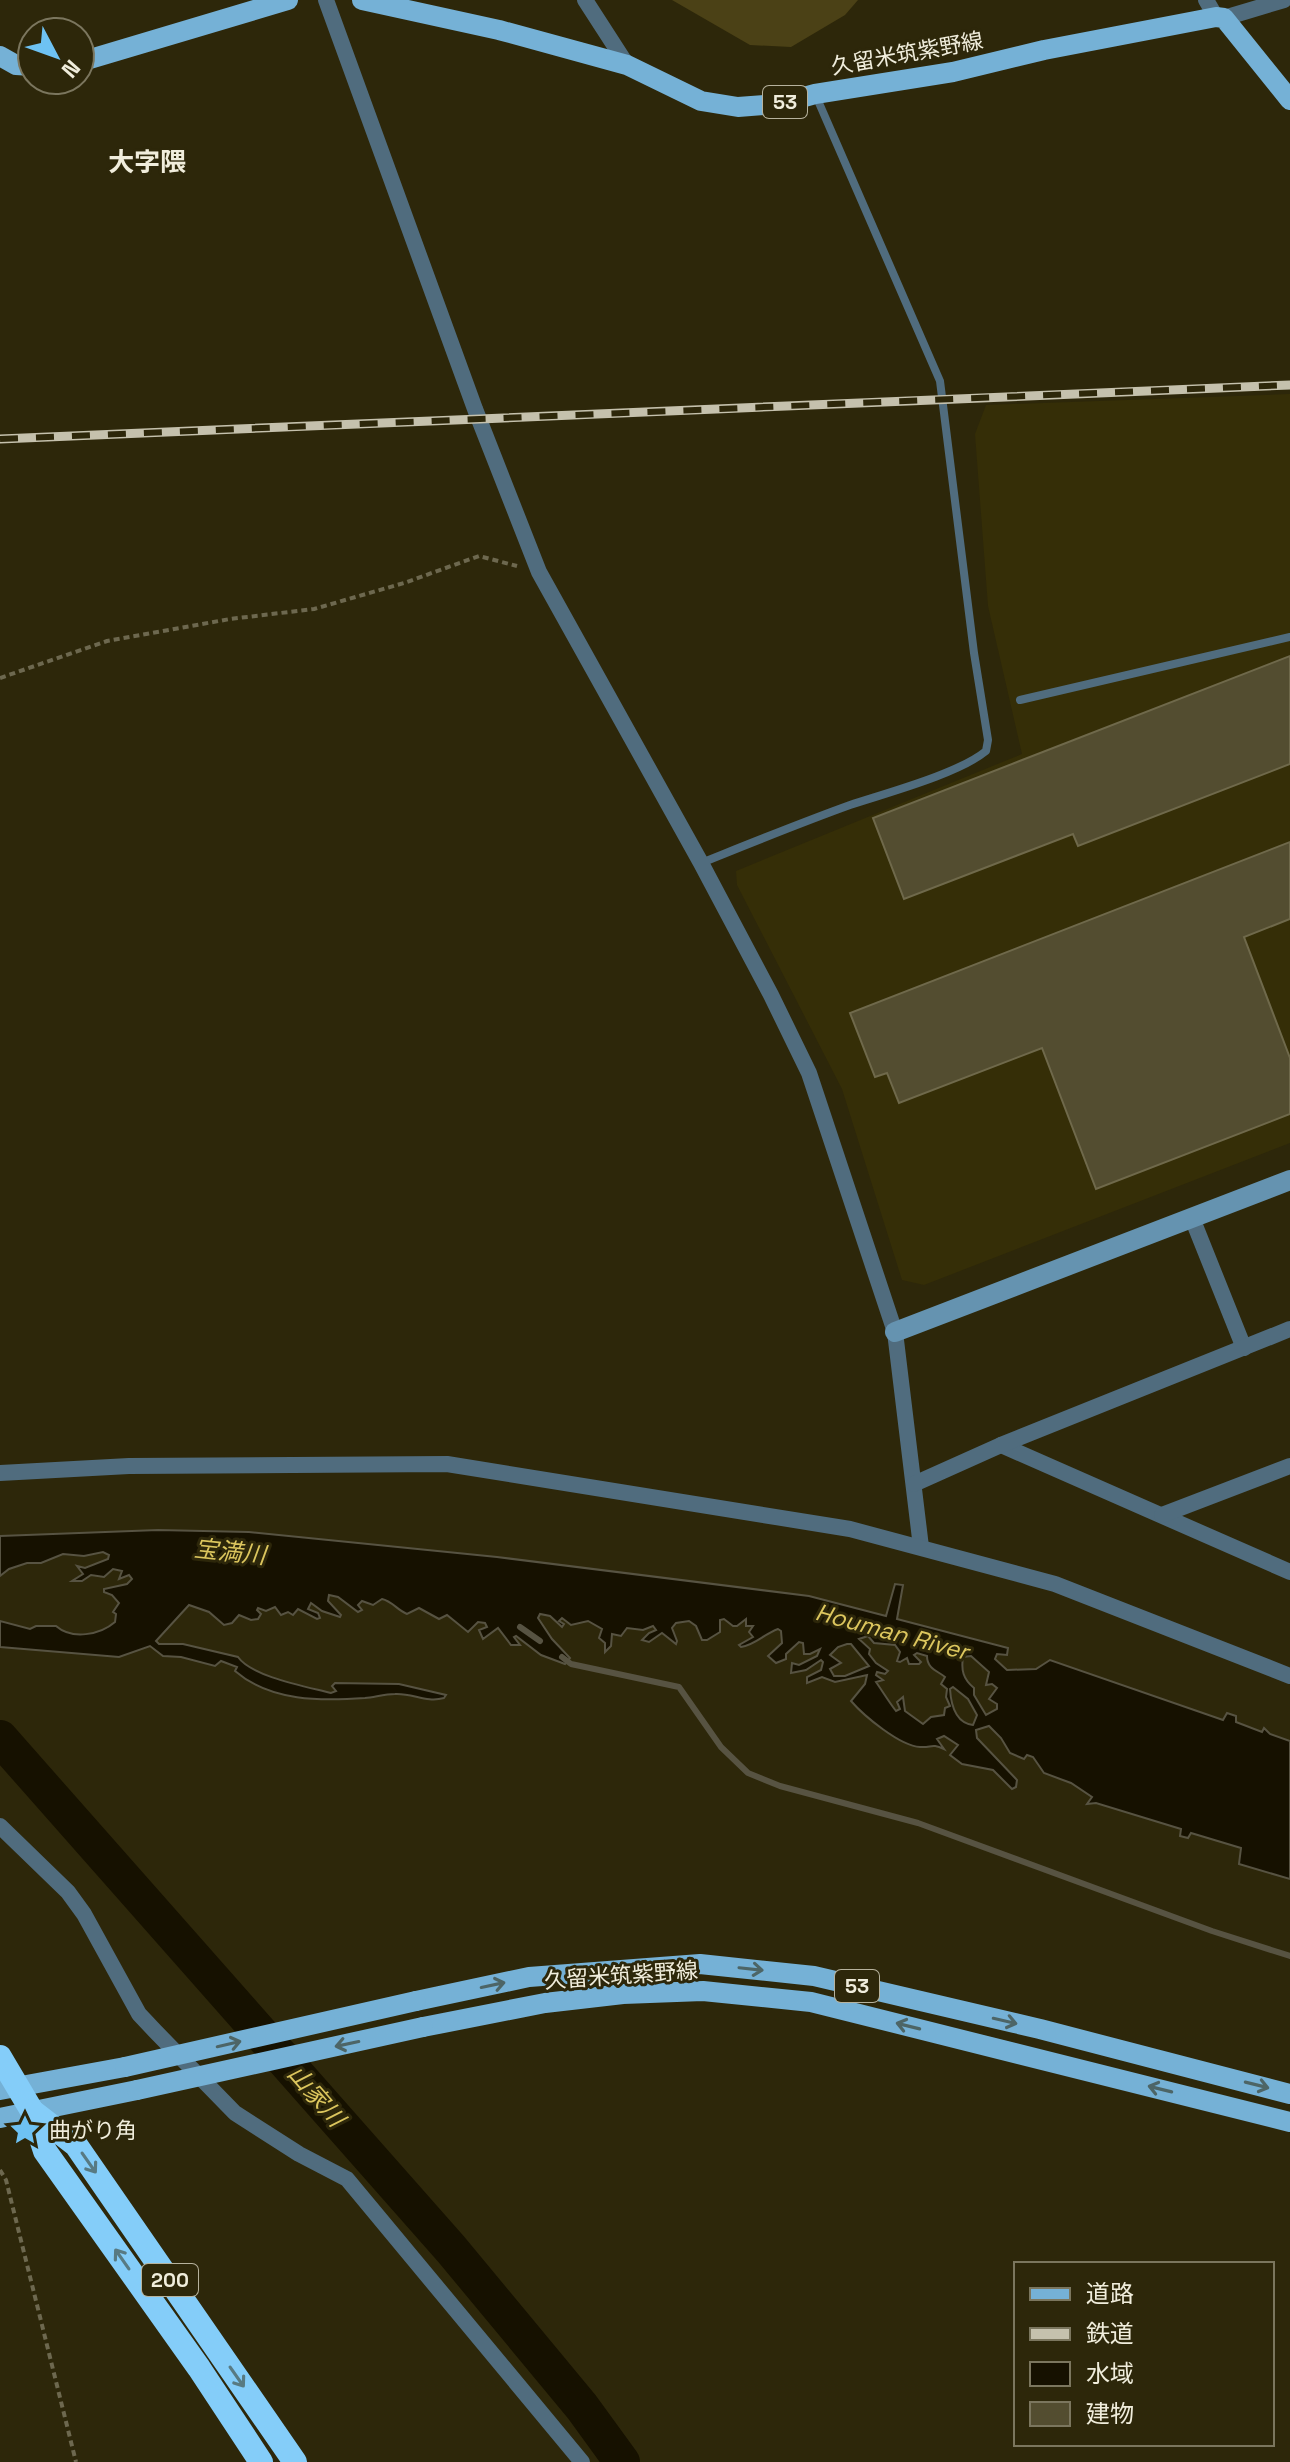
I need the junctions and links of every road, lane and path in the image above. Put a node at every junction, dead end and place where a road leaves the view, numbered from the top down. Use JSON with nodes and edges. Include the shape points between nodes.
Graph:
{"nodes":[{"id":1,"x":288,"y":0,"type":"edge"},
{"id":2,"x":326,"y":0,"type":"edge"},
{"id":3,"x":362,"y":0,"type":"edge"},
{"id":4,"x":585,"y":0,"type":"edge"},
{"id":5,"x":1284,"y":0,"type":"edge"},
{"id":6,"x":1216,"y":12,"type":"edge"},
{"id":7,"x":96,"y":57,"type":"edge"},
{"id":8,"x":627,"y":65,"type":"junction"},
{"id":9,"x":1283,"y":80,"type":"edge"},
{"id":10,"x":815,"y":94,"type":"junction"},
{"id":11,"x":1290,"y":100,"type":"edge"},
{"id":12,"x":539,"y":572,"type":"junction"},
{"id":13,"x":1290,"y":637,"type":"edge"},
{"id":14,"x":0,"y":678,"type":"edge"},
{"id":15,"x":1020,"y":700,"type":"dead end"},
{"id":16,"x":701,"y":863,"type":"junction"},
{"id":17,"x":1290,"y":1180,"type":"edge"},
{"id":18,"x":1192,"y":1218,"type":"junction"},
{"id":19,"x":1290,"y":1329,"type":"edge"},
{"id":20,"x":895,"y":1332,"type":"junction"},
{"id":21,"x":1244,"y":1348,"type":"junction"},
{"id":22,"x":1001,"y":1445,"type":"junction"},
{"id":23,"x":1290,"y":1466,"type":"edge"},
{"id":24,"x":0,"y":1473,"type":"edge"},
{"id":25,"x":914,"y":1484,"type":"junction"},
{"id":26,"x":1162,"y":1515,"type":"junction"},
{"id":27,"x":921,"y":1547,"type":"junction"},
{"id":28,"x":1290,"y":1572,"type":"edge"},
{"id":29,"x":1290,"y":1676,"type":"edge"},
{"id":30,"x":0,"y":1826,"type":"edge"},
{"id":31,"x":0,"y":2057,"type":"edge"},
{"id":32,"x":9,"y":2088,"type":"edge"},
{"id":33,"x":1290,"y":2094,"type":"edge"},
{"id":34,"x":32,"y":2111,"type":"junction"},
{"id":35,"x":0,"y":2118,"type":"edge"},
{"id":36,"x":1290,"y":2122,"type":"edge"},
{"id":37,"x":0,"y":2170,"type":"edge"},
{"id":38,"x":76,"y":2462,"type":"edge"},
{"id":39,"x":261,"y":2462,"type":"edge"},
{"id":40,"x":295,"y":2462,"type":"edge"},
{"id":41,"x":582,"y":2462,"type":"edge"}],
"edges":[{"from":1,"to":7,"type":"main road"},
{"from":2,"to":12,"type":"street"},
{"from":3,"to":8,"type":"main road","name":"久留米筑紫野線","number":"53"},
{"from":4,"to":8,"type":"street"},
{"from":5,"to":6,"type":"street"},
{"from":6,"to":9,"type":"main road"},
{"from":6,"to":10,"type":"main road","name":"久留米筑紫野線","number":"53","via":[[953,72]]},
{"from":8,"to":10,"type":"main road","name":"久留米筑紫野線","number":"53","via":[[701,101],[738,107]]},
{"from":9,"to":11,"type":"main road"},
{"from":10,"to":16,"type":"lane","via":[[940,381],[988,740],[978,757]]},
{"from":12,"to":14,"type":"path","via":[[479,556],[314,609],[107,641]]},
{"from":12,"to":16,"type":"street"},
{"from":13,"to":15,"type":"lane"},
{"from":16,"to":20,"type":"street","via":[[809,1073]]},
{"from":17,"to":18,"type":"street"},
{"from":18,"to":20,"type":"street"},
{"from":18,"to":21,"type":"street"},
{"from":19,"to":21,"type":"street"},
{"from":20,"to":25,"type":"street"},
{"from":21,"to":22,"type":"street"},
{"from":22,"to":25,"type":"street"},
{"from":22,"to":26,"type":"street"},
{"from":23,"to":26,"type":"street"},
{"from":24,"to":27,"type":"street","via":[[129,1466],[447,1464],[850,1529]]},
{"from":25,"to":27,"type":"street"},
{"from":26,"to":28,"type":"street"},
{"from":27,"to":29,"type":"street","via":[[1055,1584]]},
{"from":30,"to":41,"type":"street","via":[[68,1892],[147,2023],[235,2113],[347,2179]]},
{"from":31,"to":32,"type":"highway","number":"200"},
{"from":32,"to":33,"type":"main road","name":"久留米筑紫野線","number":"53","one_way":true,"bridge":true,"via":[[529,1977],[700,1964],[814,1976]]},
{"from":32,"to":34,"type":"highway","number":"200"},
{"from":34,"to":35,"type":"main road","name":"久留米筑紫野線","number":"53"},
{"from":36,"to":34,"type":"main road","name":"久留米筑紫野線","number":"53","one_way":true,"bridge":true,"via":[[811,2002],[703,1991],[545,2003]]},
{"from":39,"to":34,"type":"highway","number":"200","one_way":true,"via":[[45,2151]]},
{"from":34,"to":40,"type":"highway","number":"200","one_way":true,"via":[[76,2145]]},
{"from":37,"to":38,"type":"path"}]}
